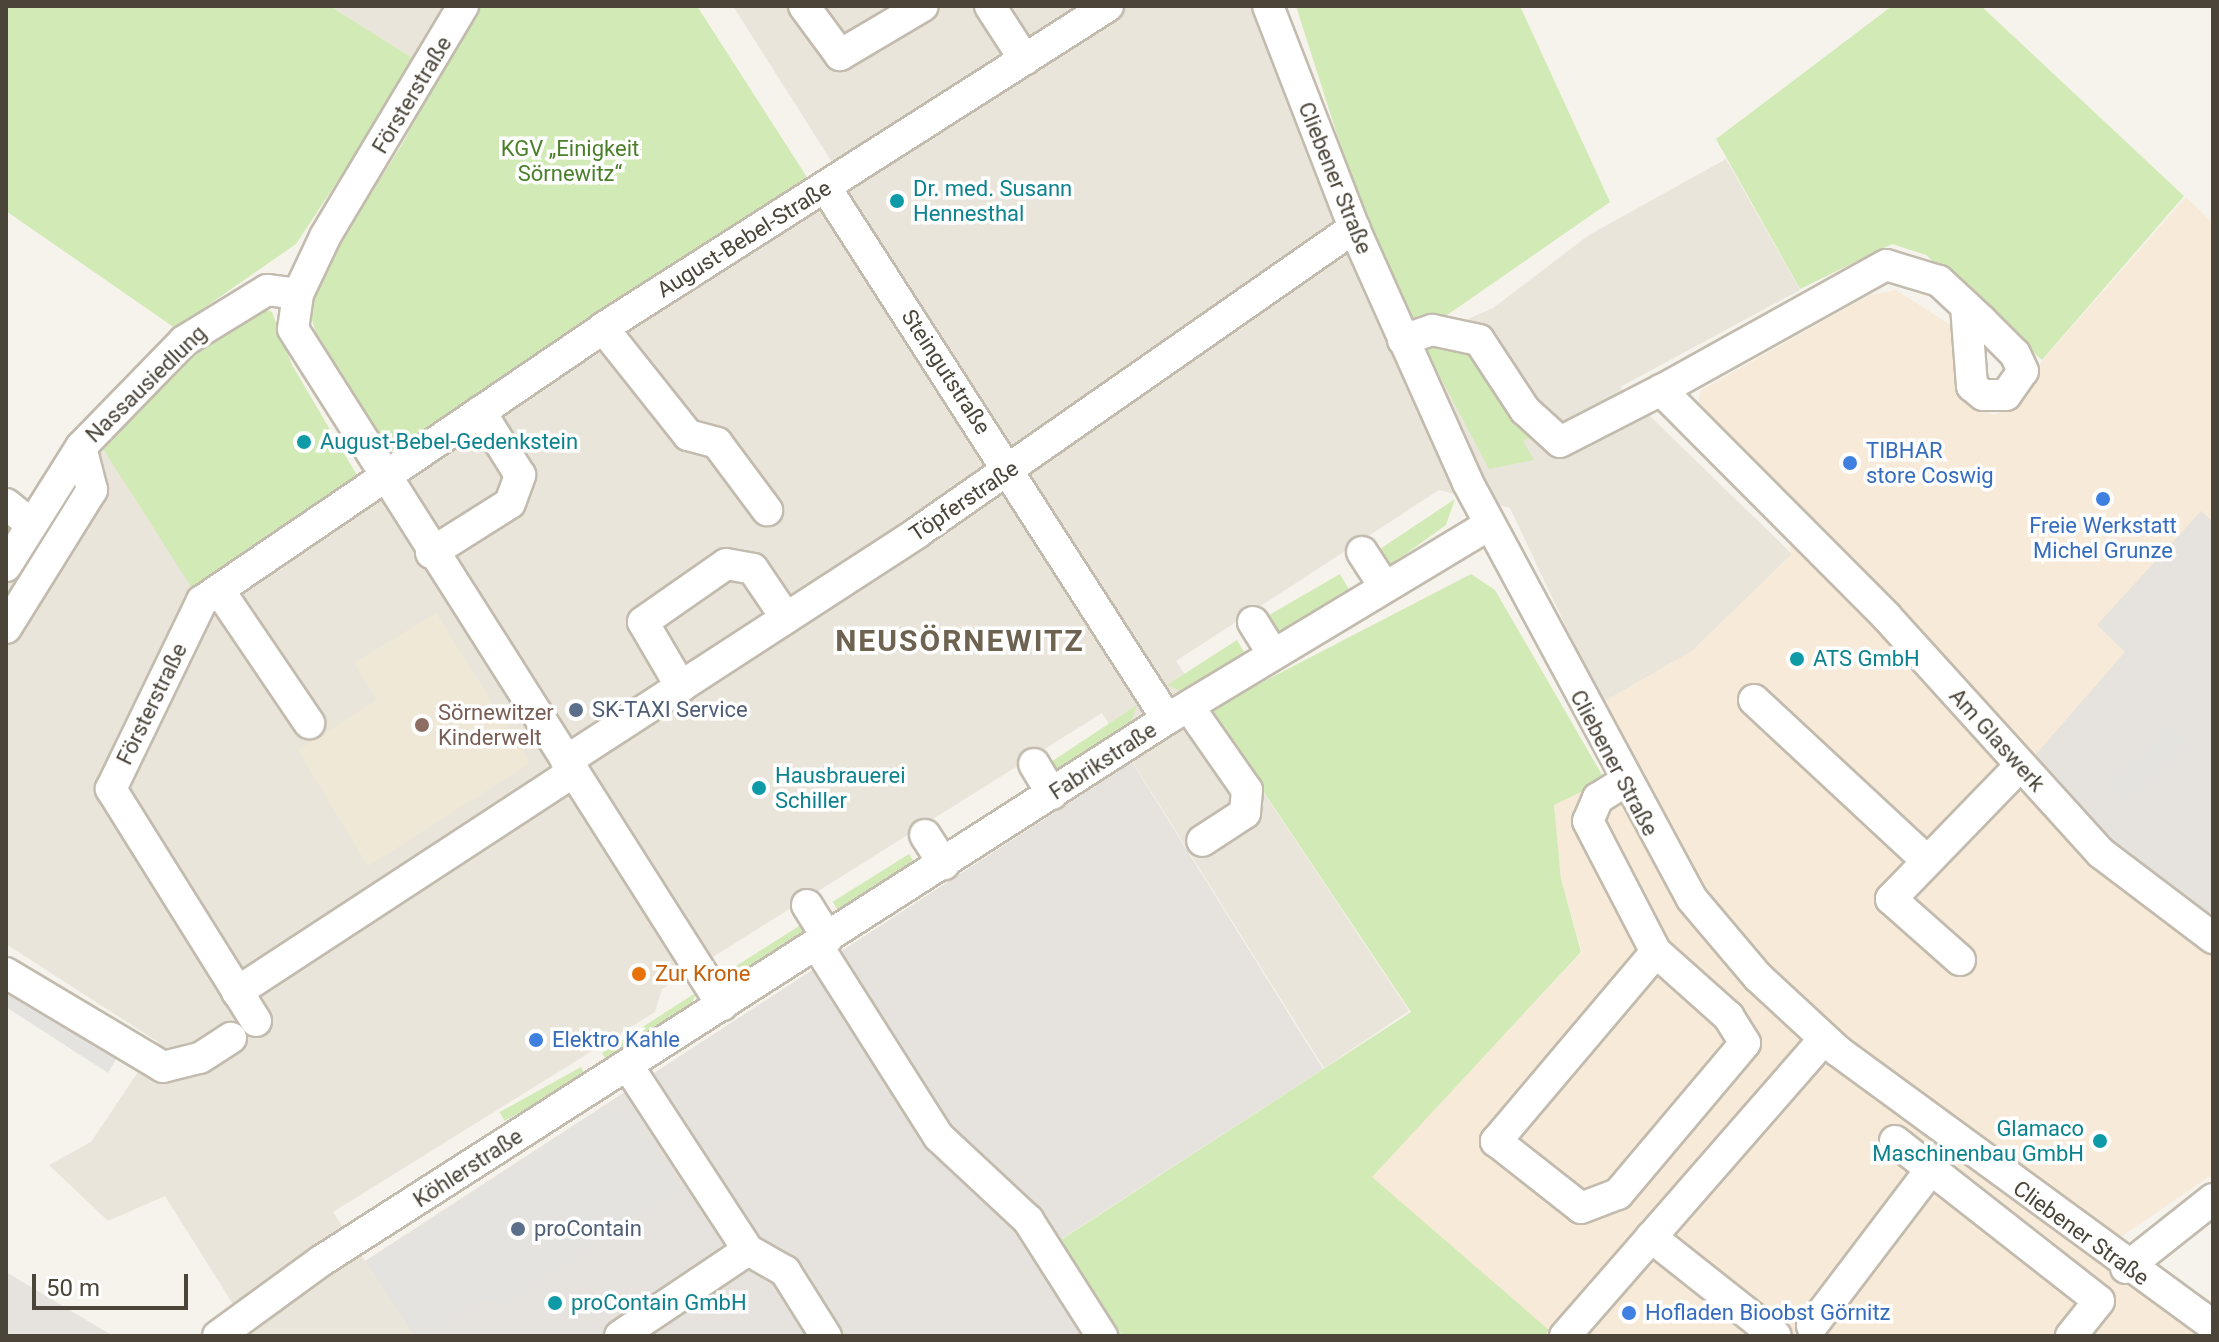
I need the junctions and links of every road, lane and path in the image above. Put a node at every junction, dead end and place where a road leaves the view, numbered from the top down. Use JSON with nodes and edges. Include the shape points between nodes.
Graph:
{"nodes":[{"id":1,"x":463,"y":6,"type":"edge"},
{"id":2,"x":804,"y":6,"type":"edge"},
{"id":3,"x":923,"y":6,"type":"edge"},
{"id":4,"x":990,"y":6,"type":"edge"},
{"id":5,"x":1108,"y":6,"type":"edge"},
{"id":6,"x":1268,"y":6,"type":"edge"},
{"id":7,"x":1025,"y":60,"type":"junction"},
{"id":8,"x":826,"y":188,"type":"junction"},
{"id":9,"x":1354,"y":228,"type":"junction"},
{"id":10,"x":298,"y":294,"type":"junction"},
{"id":11,"x":1966,"y":306,"type":"dead end"},
{"id":12,"x":603,"y":328,"type":"junction"},
{"id":13,"x":1403,"y":340,"type":"junction"},
{"id":14,"x":1661,"y":390,"type":"junction"},
{"id":15,"x":480,"y":411,"type":"junction"},
{"id":16,"x":81,"y":447,"type":"junction"},
{"id":17,"x":1010,"y":469,"type":"junction"},
{"id":18,"x":382,"y":477,"type":"junction"},
{"id":19,"x":6,"y":504,"type":"edge"},
{"id":20,"x":767,"y":510,"type":"dead end"},
{"id":21,"x":32,"y":525,"type":"junction"},
{"id":22,"x":1488,"y":525,"type":"junction"},
{"id":23,"x":1362,"y":552,"type":"dead end"},
{"id":24,"x":431,"y":553,"type":"junction"},
{"id":25,"x":6,"y":566,"type":"edge"},
{"id":26,"x":1384,"y":586,"type":"junction"},
{"id":27,"x":219,"y":590,"type":"junction"},
{"id":28,"x":786,"y":618,"type":"junction"},
{"id":29,"x":1245,"y":627,"type":"dead end"},
{"id":30,"x":6,"y":628,"type":"edge"},
{"id":31,"x":1265,"y":659,"type":"junction"},
{"id":32,"x":681,"y":687,"type":"junction"},
{"id":33,"x":1754,"y":700,"type":"dead end"},
{"id":34,"x":1178,"y":713,"type":"junction"},
{"id":35,"x":309,"y":723,"type":"dead end"},
{"id":36,"x":1034,"y":764,"type":"dead end"},
{"id":37,"x":569,"y":766,"type":"junction"},
{"id":38,"x":2020,"y":766,"type":"junction"},
{"id":39,"x":1624,"y":782,"type":"junction"},
{"id":40,"x":1052,"y":794,"type":"junction"},
{"id":41,"x":917,"y":840,"type":"dead end"},
{"id":42,"x":1202,"y":841,"type":"dead end"},
{"id":43,"x":1927,"y":861,"type":"junction"},
{"id":44,"x":936,"y":869,"type":"junction"},
{"id":45,"x":817,"y":902,"type":"dead end"},
{"id":46,"x":830,"y":937,"type":"junction"},
{"id":47,"x":2213,"y":938,"type":"edge"},
{"id":48,"x":1656,"y":952,"type":"junction"},
{"id":49,"x":1960,"y":960,"type":"dead end"},
{"id":50,"x":6,"y":973,"type":"edge"},
{"id":51,"x":237,"y":992,"type":"junction"},
{"id":52,"x":722,"y":1005,"type":"junction"},
{"id":53,"x":1824,"y":1039,"type":"junction"},
{"id":54,"x":628,"y":1066,"type":"junction"},
{"id":55,"x":1895,"y":1141,"type":"dead end"},
{"id":56,"x":1989,"y":1167,"type":"junction"},
{"id":57,"x":1931,"y":1169,"type":"junction"},
{"id":58,"x":1967,"y":1197,"type":"junction"},
{"id":59,"x":2213,"y":1199,"type":"edge"},
{"id":60,"x":1651,"y":1237,"type":"junction"},
{"id":61,"x":748,"y":1250,"type":"junction"},
{"id":62,"x":2126,"y":1268,"type":"junction"},
{"id":63,"x":2213,"y":1325,"type":"edge"},
{"id":64,"x":1812,"y":1326,"type":"dead end"},
{"id":65,"x":1571,"y":1334,"type":"edge"},
{"id":66,"x":218,"y":1336,"type":"edge"},
{"id":67,"x":620,"y":1336,"type":"edge"},
{"id":68,"x":826,"y":1336,"type":"edge"},
{"id":69,"x":1102,"y":1336,"type":"edge"},
{"id":70,"x":1776,"y":1336,"type":"edge"},
{"id":71,"x":2071,"y":1336,"type":"edge"}],
"edges":[{"from":1,"to":10,"type":"street","name":"Försterstraße"},
{"from":2,"to":3,"type":"street","via":[[840,55]]},
{"from":4,"to":7,"type":"street"},
{"from":5,"to":7,"type":"street","name":"August-Bebel-Straße"},
{"from":6,"to":9,"type":"street","name":"Cliebener Straße"},
{"from":7,"to":8,"type":"street","name":"August-Bebel-Straße"},
{"from":8,"to":12,"type":"street","name":"August-Bebel-Straße"},
{"from":8,"to":17,"type":"street","name":"Steingutstraße"},
{"from":9,"to":13,"type":"street","name":"Cliebener Straße"},
{"from":9,"to":17,"type":"street","name":"Töpferstraße"},
{"from":10,"to":16,"type":"street","name":"Nassausiedlung","via":[[267,290],[231,306],[174,351]]},
{"from":10,"to":18,"type":"street","name":"Försterstraße","via":[[293,329],[303,355]]},
{"from":11,"to":14,"type":"street","via":[[1916,269],[1868,269]]},
{"from":12,"to":15,"type":"street","name":"August-Bebel-Straße"},
{"from":12,"to":20,"type":"street","via":[[688,435],[717,443]]},
{"from":13,"to":14,"type":"street","via":[[1453,332],[1479,340],[1525,410],[1560,442]]},
{"from":13,"to":22,"type":"street","name":"Cliebener Straße"},
{"from":14,"to":38,"type":"street","name":"Am Glaswerk","via":[[1886,616]]},
{"from":15,"to":18,"type":"street","name":"August-Bebel-Straße"},
{"from":15,"to":24,"type":"street","via":[[520,475],[510,503]]},
{"from":16,"to":21,"type":"street","name":"Nassausiedlung"},
{"from":16,"to":30,"type":"street","name":"Nassausiedlung","via":[[92,490]]},
{"from":17,"to":28,"type":"street","name":"Töpferstraße"},
{"from":17,"to":34,"type":"street","name":"Steingutstraße"},
{"from":18,"to":24,"type":"street","name":"Försterstraße"},
{"from":18,"to":27,"type":"street","name":"Försterstraße"},
{"from":19,"to":21,"type":"street"},
{"from":21,"to":25,"type":"street","name":"Nassausiedlung"},
{"from":22,"to":26,"type":"street","name":"Fabrikstraße"},
{"from":22,"to":39,"type":"street","name":"Cliebener Straße"},
{"from":23,"to":26,"type":"street"},
{"from":24,"to":37,"type":"street","name":"Försterstraße"},
{"from":26,"to":31,"type":"street","name":"Fabrikstraße"},
{"from":27,"to":35,"type":"street"},
{"from":27,"to":51,"type":"street","name":"Försterstraße","via":[[202,601],[111,789]]},
{"from":28,"to":32,"type":"street","name":"Töpferstraße"},
{"from":28,"to":32,"type":"street","via":[[753,569],[726,564],[643,622]]},
{"from":29,"to":31,"type":"street"},
{"from":31,"to":34,"type":"street","name":"Fabrikstraße"},
{"from":32,"to":37,"type":"street","name":"Töpferstraße"},
{"from":33,"to":43,"type":"street"},
{"from":34,"to":40,"type":"street","name":"Fabrikstraße"},
{"from":34,"to":42,"type":"street","name":"Steingutstraße","via":[[1247,790],[1245,813]]},
{"from":36,"to":40,"type":"street"},
{"from":37,"to":51,"type":"street"},
{"from":37,"to":52,"type":"street","name":"Försterstraße"},
{"from":38,"to":43,"type":"street"},
{"from":38,"to":47,"type":"street","name":"Am Glaswerk","via":[[2101,853]]},
{"from":39,"to":48,"type":"street","via":[[1598,798],[1588,821]]},
{"from":39,"to":53,"type":"street","name":"Cliebener Straße","via":[[1714,927]]},
{"from":40,"to":44,"type":"street","name":"Fabrikstraße"},
{"from":41,"to":44,"type":"street"},
{"from":43,"to":49,"type":"street","via":[[1891,899]]},
{"from":44,"to":46,"type":"street","name":"Fabrikstraße"},
{"from":45,"to":46,"type":"street"},
{"from":46,"to":52,"type":"street","name":"Fabrikstraße"},
{"from":46,"to":69,"type":"street","via":[[939,1137],[1028,1220]]},
{"from":48,"to":48,"type":"street","via":[[1729,1017],[1745,1043],[1618,1194],[1581,1208],[1496,1141]]},
{"from":50,"to":51,"type":"street","name":"Försterstraße","via":[[163,1067],[200,1058],[243,1030]]},
{"from":52,"to":54,"type":"street","name":"Köhlerstraße"},
{"from":53,"to":56,"type":"street","name":"Cliebener Straße"},
{"from":53,"to":60,"type":"street"},
{"from":54,"to":61,"type":"street"},
{"from":54,"to":66,"type":"street","name":"Köhlerstraße","via":[[321,1261]]},
{"from":55,"to":57,"type":"street"},
{"from":56,"to":58,"type":"street"},
{"from":56,"to":62,"type":"street","name":"Cliebener Straße"},
{"from":57,"to":58,"type":"street"},
{"from":57,"to":64,"type":"street"},
{"from":58,"to":71,"type":"street","via":[[2099,1301]]},
{"from":59,"to":62,"type":"street"},
{"from":60,"to":65,"type":"street"},
{"from":60,"to":70,"type":"street"},
{"from":61,"to":67,"type":"street"},
{"from":61,"to":68,"type":"street","via":[[785,1271]]},
{"from":62,"to":63,"type":"street","name":"Cliebener Straße"}]}
